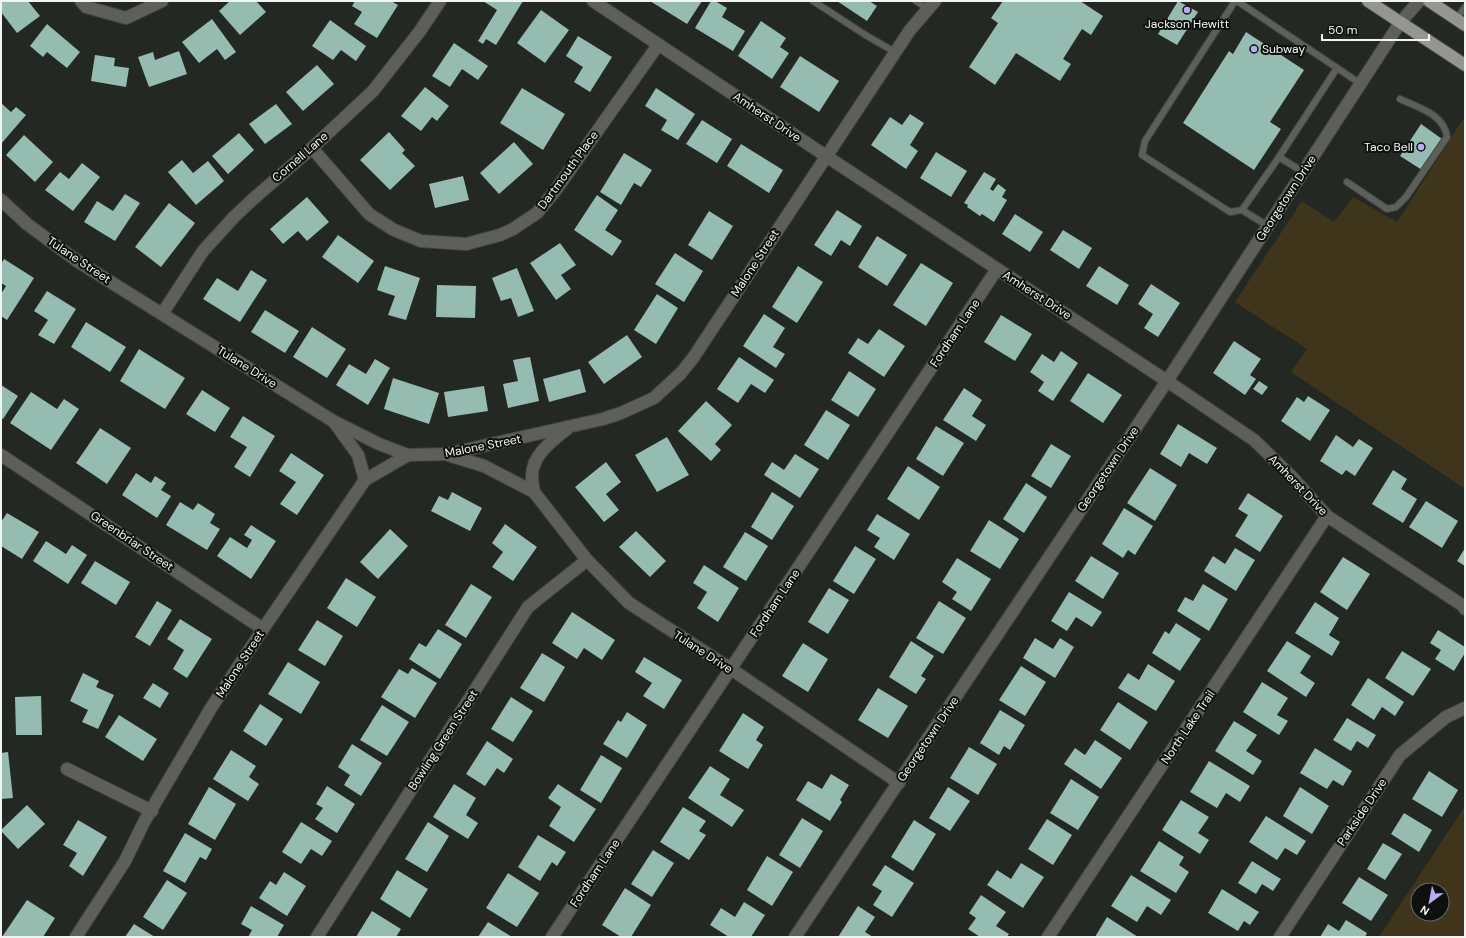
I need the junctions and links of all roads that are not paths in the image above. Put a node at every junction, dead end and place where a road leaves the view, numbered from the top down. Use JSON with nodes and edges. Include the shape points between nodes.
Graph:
{"nodes":[{"id":1,"x":81,"y":1,"type":"edge"},
{"id":2,"x":162,"y":1,"type":"edge"},
{"id":3,"x":440,"y":1,"type":"edge"},
{"id":4,"x":593,"y":1,"type":"edge"},
{"id":5,"x":813,"y":1,"type":"edge"},
{"id":6,"x":916,"y":1,"type":"edge"},
{"id":7,"x":1236,"y":1,"type":"edge"},
{"id":8,"x":1368,"y":1,"type":"edge"},
{"id":9,"x":1419,"y":1,"type":"edge"},
{"id":10,"x":1429,"y":1,"type":"edge"},
{"id":11,"x":932,"y":5,"type":"edge"},
{"id":12,"x":1465,"y":7,"type":"edge"},
{"id":13,"x":1461,"y":22,"type":"edge"},
{"id":14,"x":1400,"y":23,"type":"junction"},
{"id":15,"x":658,"y":44,"type":"junction"},
{"id":16,"x":895,"y":52,"type":"junction"},
{"id":17,"x":1465,"y":65,"type":"edge"},
{"id":18,"x":1337,"y":68,"type":"junction"},
{"id":19,"x":1361,"y":84,"type":"junction"},
{"id":20,"x":1400,"y":99,"type":"dead end"},
{"id":21,"x":312,"y":148,"type":"junction"},
{"id":22,"x":826,"y":156,"type":"junction"},
{"id":23,"x":1279,"y":157,"type":"junction"},
{"id":24,"x":1303,"y":172,"type":"junction"},
{"id":25,"x":1347,"y":182,"type":"dead end"},
{"id":26,"x":1,"y":200,"type":"edge"},
{"id":27,"x":1242,"y":210,"type":"junction"},
{"id":28,"x":1268,"y":226,"type":"junction"},
{"id":29,"x":997,"y":269,"type":"junction"},
{"id":30,"x":162,"y":314,"type":"junction"},
{"id":31,"x":1167,"y":380,"type":"junction"},
{"id":32,"x":334,"y":421,"type":"junction"},
{"id":33,"x":569,"y":427,"type":"junction"},
{"id":34,"x":446,"y":454,"type":"junction"},
{"id":35,"x":1,"y":455,"type":"edge"},
{"id":36,"x":408,"y":455,"type":"junction"},
{"id":37,"x":365,"y":480,"type":"junction"},
{"id":38,"x":534,"y":492,"type":"junction"},
{"id":39,"x":1327,"y":516,"type":"junction"},
{"id":40,"x":588,"y":560,"type":"junction"},
{"id":41,"x":1465,"y":610,"type":"edge"},
{"id":42,"x":263,"y":629,"type":"junction"},
{"id":43,"x":731,"y":669,"type":"junction"},
{"id":44,"x":1465,"y":708,"type":"edge"},
{"id":45,"x":67,"y":769,"type":"dead end"},
{"id":46,"x":899,"y":783,"type":"junction"},
{"id":47,"x":152,"y":811,"type":"junction"},
{"id":48,"x":76,"y":937,"type":"edge"},
{"id":49,"x":317,"y":937,"type":"edge"},
{"id":50,"x":552,"y":937,"type":"edge"},
{"id":51,"x":795,"y":937,"type":"edge"},
{"id":52,"x":1048,"y":937,"type":"edge"},
{"id":53,"x":1280,"y":937,"type":"edge"}],
"edges":[{"from":1,"to":2,"type":"street","via":[[86,7],[126,18]]},
{"from":3,"to":21,"type":"street","name":"Cornell Lane","via":[[373,91]]},
{"from":4,"to":15,"type":"street","name":"Amherst Drive"},
{"from":5,"to":16,"type":"lane"},
{"from":6,"to":11,"type":"lane"},
{"from":7,"to":18,"type":"lane"},
{"from":7,"to":27,"type":"lane","via":[[1145,141],[1142,155],[1230,212]]},
{"from":8,"to":14,"type":"main road"},
{"from":9,"to":14,"type":"street","name":"Georgetown Drive"},
{"from":10,"to":13,"type":"main road"},
{"from":11,"to":16,"type":"street","name":"Malone Street"},
{"from":12,"to":13,"type":"lane"},
{"from":14,"to":17,"type":"main road"},
{"from":14,"to":19,"type":"street","name":"Georgetown Drive"},
{"from":15,"to":21,"type":"street","name":"Dartmouth Place","via":[[537,213],[500,235],[466,244],[421,241],[394,230],[369,214]]},
{"from":15,"to":22,"type":"street","name":"Amherst Drive"},
{"from":16,"to":22,"type":"street","name":"Malone Street"},
{"from":18,"to":19,"type":"lane"},
{"from":18,"to":23,"type":"lane"},
{"from":19,"to":24,"type":"street","name":"Georgetown Drive"},
{"from":20,"to":25,"type":"lane","via":[[1439,119],[1447,137],[1406,197],[1396,207],[1387,209]]},
{"from":21,"to":30,"type":"street","name":"Cornell Lane","via":[[252,200],[203,250]]},
{"from":22,"to":29,"type":"street","name":"Amherst Drive"},
{"from":22,"to":33,"type":"street","name":"Malone Street","via":[[681,373],[654,398],[636,407],[603,419]]},
{"from":23,"to":24,"type":"lane"},
{"from":23,"to":27,"type":"lane"},
{"from":24,"to":28,"type":"street","name":"Georgetown Drive"},
{"from":26,"to":30,"type":"street","name":"Tulane Street","via":[[27,224],[77,261]]},
{"from":27,"to":28,"type":"lane"},
{"from":28,"to":31,"type":"street","name":"Georgetown Drive"},
{"from":29,"to":31,"type":"street","name":"Amherst Drive"},
{"from":29,"to":43,"type":"street","name":"Fordham Lane"},
{"from":30,"to":32,"type":"street","name":"Tulane Drive"},
{"from":31,"to":39,"type":"street","name":"Amherst Drive","via":[[1254,440]]},
{"from":31,"to":46,"type":"street","name":"Georgetown Drive"},
{"from":32,"to":36,"type":"street","name":"Tulane Drive","via":[[379,444]]},
{"from":32,"to":37,"type":"street","name":"Tulane Drive","via":[[358,455]]},
{"from":33,"to":34,"type":"street","name":"Malone Street"},
{"from":33,"to":38,"type":"street","via":[[550,442],[537,457],[532,475]]},
{"from":34,"to":36,"type":"street","name":"Malone Street"},
{"from":34,"to":38,"type":"street","name":"Tulane Drive","via":[[484,466]]},
{"from":35,"to":42,"type":"street","name":"Greenbriar Street"},
{"from":36,"to":37,"type":"street","name":"Malone Street"},
{"from":37,"to":42,"type":"street","name":"Malone Street"},
{"from":38,"to":40,"type":"street","name":"Tulane Drive"},
{"from":39,"to":41,"type":"street","name":"Amherst Drive","via":[[1462,605]]},
{"from":39,"to":52,"type":"street","name":"North Lake Trail"},
{"from":40,"to":43,"type":"street","name":"Tulane Drive","via":[[629,603]]},
{"from":40,"to":49,"type":"street","name":"Bowling Green Street","via":[[528,607]]},
{"from":42,"to":47,"type":"street","name":"Malone Street","via":[[211,708]]},
{"from":43,"to":46,"type":"street","name":"Tulane Drive"},
{"from":43,"to":50,"type":"street","name":"Fordham Lane"},
{"from":44,"to":53,"type":"street","name":"Parkside Drive","via":[[1446,717],[1400,755]]},
{"from":45,"to":47,"type":"street"},
{"from":46,"to":51,"type":"street","name":"Georgetown Drive"},
{"from":47,"to":48,"type":"street","name":"Malone Street","via":[[125,861]]}]}
